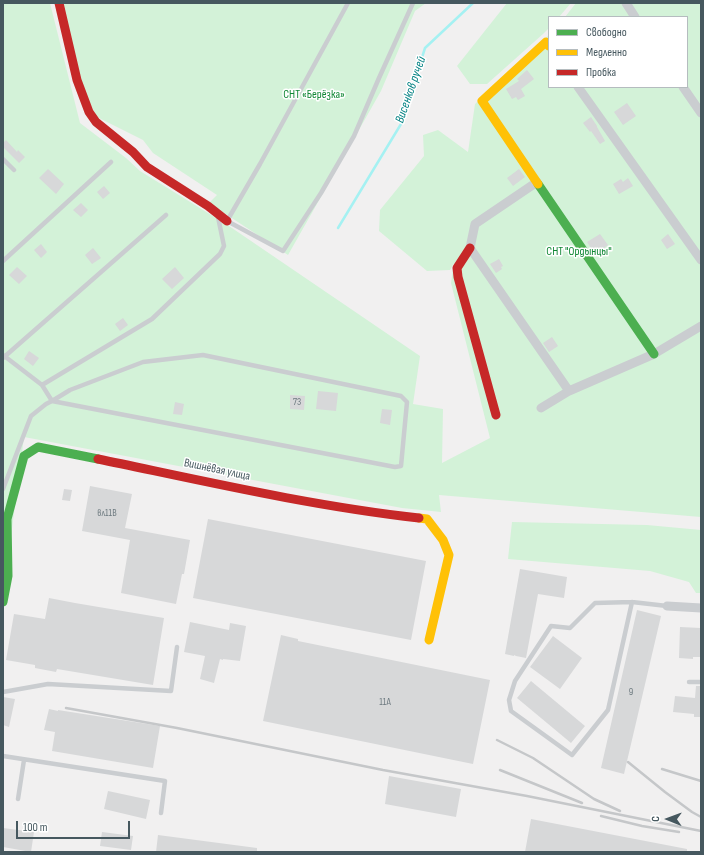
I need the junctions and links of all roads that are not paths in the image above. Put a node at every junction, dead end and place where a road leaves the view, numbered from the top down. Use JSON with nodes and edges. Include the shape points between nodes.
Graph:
{"nodes":[{"id":1,"x":59,"y":3,"type":"edge"},
{"id":2,"x":348,"y":3,"type":"edge"},
{"id":3,"x":413,"y":3,"type":"edge"},
{"id":4,"x":626,"y":3,"type":"edge"},
{"id":5,"x":634,"y":16,"type":"edge"},
{"id":6,"x":548,"y":45,"type":"edge"},
{"id":7,"x":579,"y":88,"type":"edge"},
{"id":8,"x":684,"y":88,"type":"edge"},
{"id":9,"x":701,"y":113,"type":"edge"},
{"id":10,"x":3,"y":159,"type":"edge"},
{"id":11,"x":111,"y":162,"type":"dead end"},
{"id":12,"x":14,"y":170,"type":"dead end"},
{"id":13,"x":537,"y":182,"type":"junction"},
{"id":14,"x":217,"y":214,"type":"junction"},
{"id":15,"x":166,"y":215,"type":"dead end"},
{"id":16,"x":227,"y":221,"type":"junction"},
{"id":17,"x":470,"y":248,"type":"junction"},
{"id":18,"x":701,"y":260,"type":"edge"},
{"id":19,"x":3,"y":261,"type":"edge"},
{"id":20,"x":701,"y":326,"type":"edge"},
{"id":21,"x":654,"y":354,"type":"junction"},
{"id":22,"x":4,"y":356,"type":"edge"},
{"id":23,"x":42,"y":385,"type":"junction"},
{"id":24,"x":568,"y":391,"type":"junction"},
{"id":25,"x":52,"y":401,"type":"junction"},
{"id":26,"x":541,"y":408,"type":"dead end"},
{"id":27,"x":496,"y":415,"type":"dead end"},
{"id":28,"x":3,"y":489,"type":"edge"},
{"id":29,"x":3,"y":602,"type":"edge"},
{"id":30,"x":632,"y":602,"type":"junction"},
{"id":31,"x":667,"y":606,"type":"joint"},
{"id":32,"x":701,"y":608,"type":"edge"},
{"id":33,"x":429,"y":640,"type":"dead end"},
{"id":34,"x":178,"y":647,"type":"dead end"},
{"id":35,"x":689,"y":682,"type":"dead end"},
{"id":36,"x":701,"y":682,"type":"edge"},
{"id":37,"x":3,"y":692,"type":"edge"},
{"id":38,"x":3,"y":756,"type":"edge"},
{"id":39,"x":24,"y":760,"type":"junction"},
{"id":40,"x":18,"y":799,"type":"dead end"},
{"id":41,"x":161,"y":813,"type":"dead end"}],
"edges":[{"from":1,"to":14,"type":"street","via":[[77,80],[89,112],[96,122],[147,167]]},
{"from":2,"to":16,"type":"lane"},
{"from":3,"to":16,"type":"lane","via":[[354,136],[283,251]]},
{"from":4,"to":5,"type":"street"},
{"from":6,"to":13,"type":"street","via":[[546,42],[482,101]]},
{"from":7,"to":18,"type":"street"},
{"from":8,"to":9,"type":"street"},
{"from":10,"to":12,"type":"lane"},
{"from":11,"to":19,"type":"lane"},
{"from":13,"to":17,"type":"street","via":[[475,224]]},
{"from":13,"to":21,"type":"street"},
{"from":14,"to":16,"type":"street"},
{"from":14,"to":23,"type":"lane","via":[[224,246],[220,254],[152,319]]},
{"from":15,"to":22,"type":"lane"},
{"from":17,"to":24,"type":"street"},
{"from":17,"to":27,"type":"street","via":[[457,268],[458,277]]},
{"from":20,"to":21,"type":"street"},
{"from":21,"to":24,"type":"street"},
{"from":22,"to":23,"type":"lane"},
{"from":23,"to":25,"type":"lane"},
{"from":24,"to":26,"type":"street"},
{"from":25,"to":25,"type":"lane","via":[[70,390],[143,362],[204,355],[401,396],[407,402],[401,466],[395,467]]},
{"from":25,"to":28,"type":"lane","via":[[31,416]]},
{"from":29,"to":33,"type":"street","name":"Вишнёвая улица","via":[[8,576],[7,519],[24,456],[38,447],[265,493],[375,513],[427,519],[444,540],[449,555]]},
{"from":30,"to":30,"type":"lane","via":[[595,603],[570,628],[551,626],[515,681],[510,700],[511,711],[572,754],[608,710]]},
{"from":30,"to":31,"type":"lane"},
{"from":31,"to":32,"type":"street"},
{"from":34,"to":37,"type":"lane","via":[[171,691],[48,684]]},
{"from":35,"to":36,"type":"lane"},
{"from":38,"to":39,"type":"lane"},
{"from":39,"to":40,"type":"lane"},
{"from":39,"to":41,"type":"lane","via":[[165,781]]}]}
